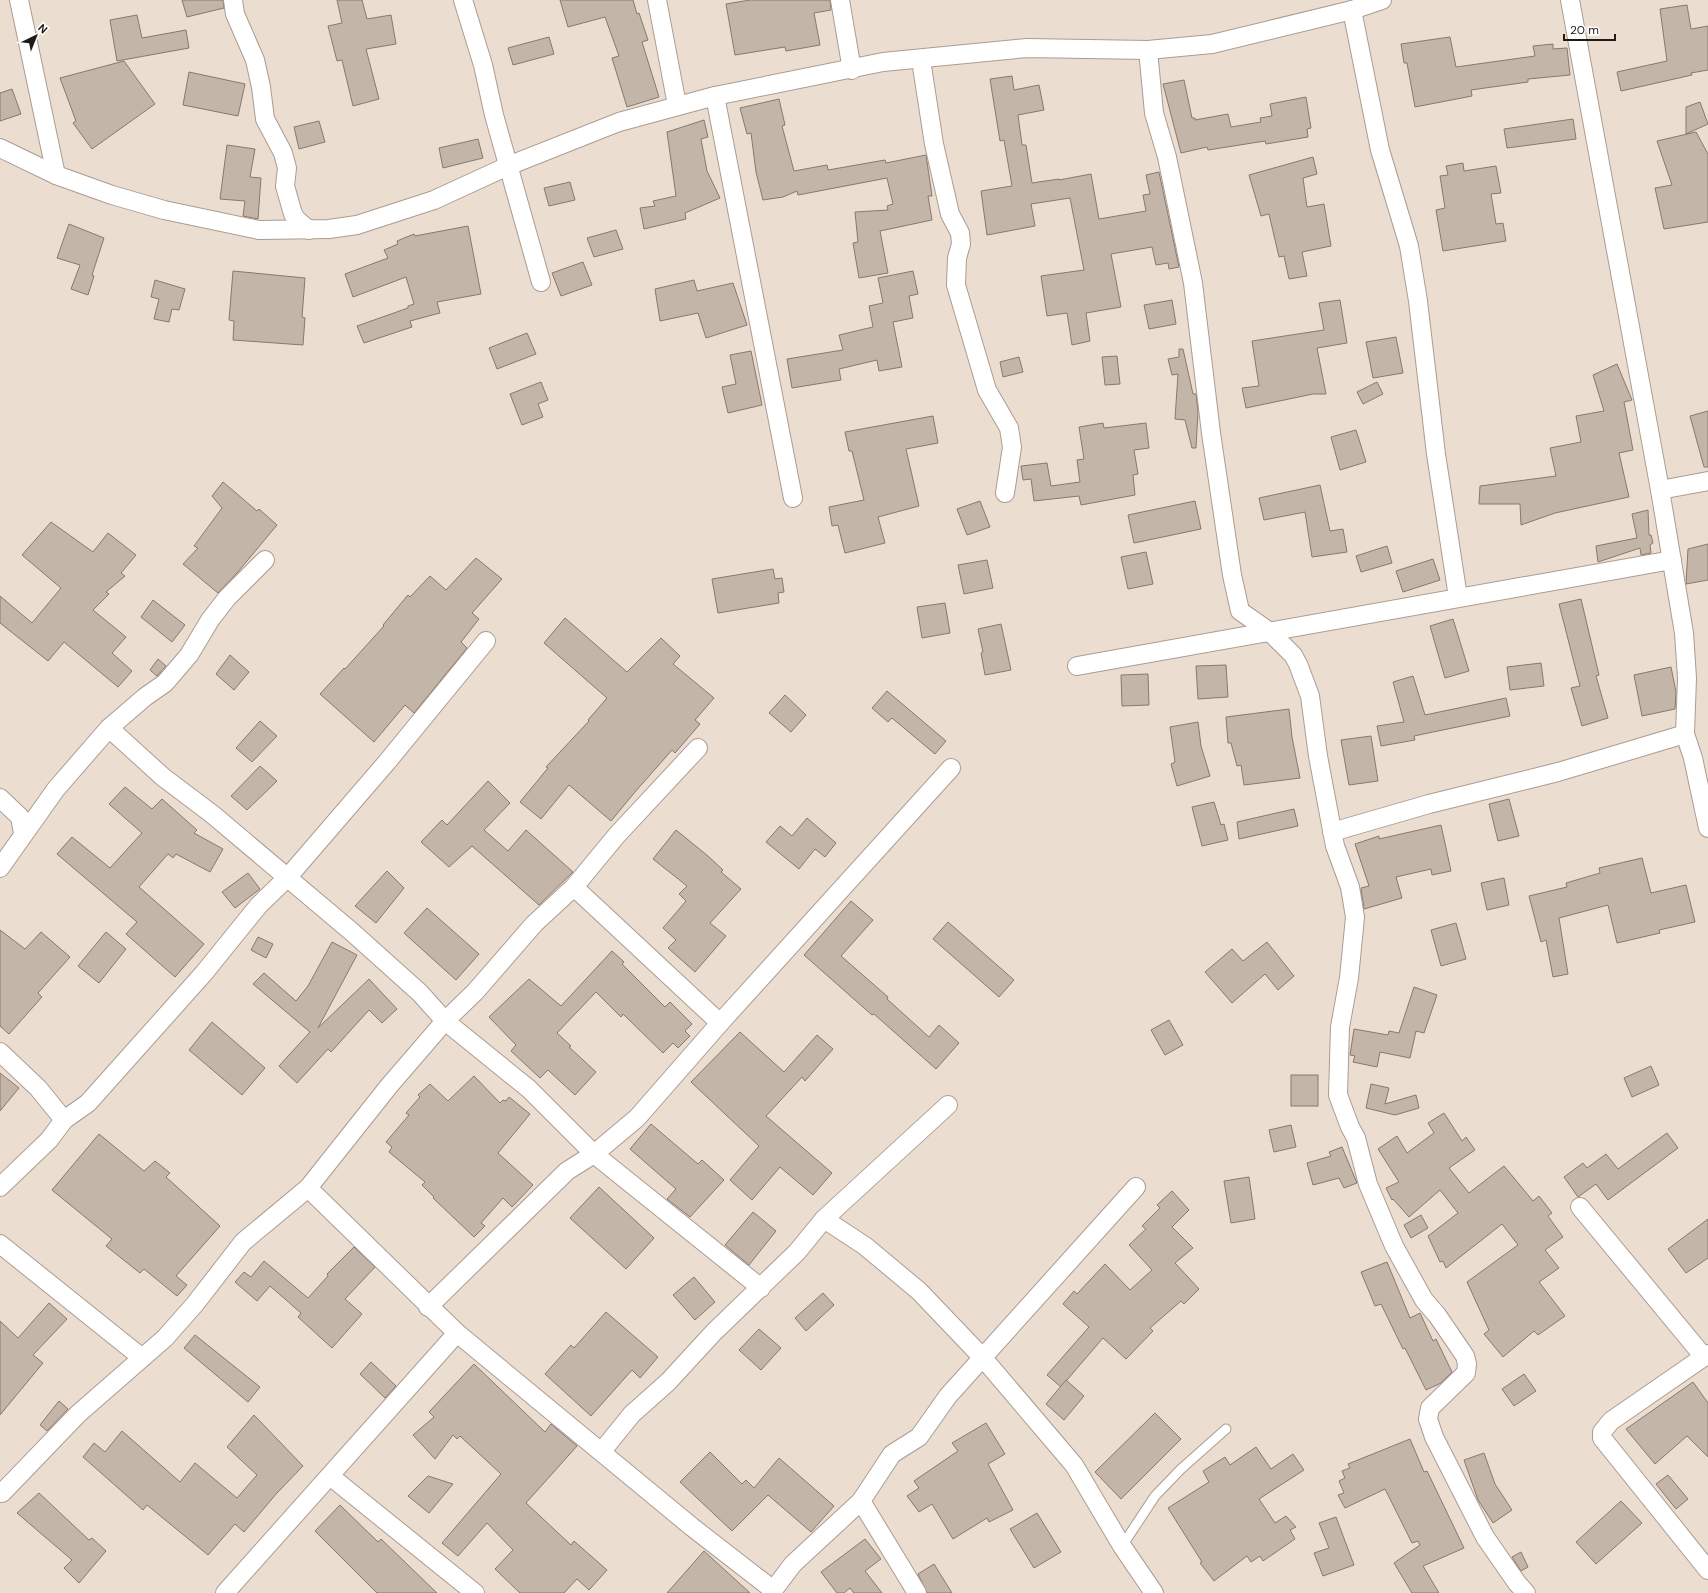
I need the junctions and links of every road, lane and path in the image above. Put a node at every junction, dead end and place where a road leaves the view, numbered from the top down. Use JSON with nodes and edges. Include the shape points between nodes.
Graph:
{"nodes":[{"id":1,"x":19,"y":0,"type":"edge"},
{"id":2,"x":234,"y":0,"type":"edge"},
{"id":3,"x":463,"y":0,"type":"edge"},
{"id":4,"x":657,"y":0,"type":"edge"},
{"id":5,"x":840,"y":0,"type":"edge"},
{"id":6,"x":1382,"y":0,"type":"edge"},
{"id":7,"x":1570,"y":0,"type":"edge"},
{"id":8,"x":1352,"y":10,"type":"junction"},
{"id":9,"x":1148,"y":50,"type":"junction"},
{"id":10,"x":921,"y":60,"type":"junction"},
{"id":11,"x":852,"y":70,"type":"junction"},
{"id":12,"x":715,"y":96,"type":"junction"},
{"id":13,"x":677,"y":105,"type":"junction"},
{"id":14,"x":0,"y":148,"type":"edge"},
{"id":15,"x":508,"y":166,"type":"junction"},
{"id":16,"x":56,"y":175,"type":"junction"},
{"id":17,"x":309,"y":230,"type":"junction"},
{"id":18,"x":541,"y":282,"type":"dead end"},
{"id":19,"x":1708,"y":481,"type":"edge"},
{"id":20,"x":1660,"y":490,"type":"junction"},
{"id":21,"x":1005,"y":493,"type":"dead end"},
{"id":22,"x":793,"y":498,"type":"dead end"},
{"id":23,"x":264,"y":560,"type":"dead end"},
{"id":24,"x":1672,"y":560,"type":"junction"},
{"id":25,"x":1458,"y":597,"type":"junction"},
{"id":26,"x":1270,"y":632,"type":"junction"},
{"id":27,"x":486,"y":641,"type":"dead end"},
{"id":28,"x":1077,"y":666,"type":"dead end"},
{"id":29,"x":109,"y":728,"type":"junction"},
{"id":30,"x":1684,"y":734,"type":"junction"},
{"id":31,"x":698,"y":748,"type":"dead end"},
{"id":32,"x":951,"y":768,"type":"dead end"},
{"id":33,"x":0,"y":798,"type":"edge"},
{"id":34,"x":1708,"y":828,"type":"edge"},
{"id":35,"x":1332,"y":832,"type":"junction"},
{"id":36,"x":24,"y":834,"type":"junction"},
{"id":37,"x":0,"y":868,"type":"edge"},
{"id":38,"x":288,"y":877,"type":"junction"},
{"id":39,"x":574,"y":886,"type":"junction"},
{"id":40,"x":445,"y":1021,"type":"junction"},
{"id":41,"x":720,"y":1023,"type":"junction"},
{"id":42,"x":0,"y":1052,"type":"edge"},
{"id":43,"x":948,"y":1105,"type":"dead end"},
{"id":44,"x":64,"y":1120,"type":"junction"},
{"id":45,"x":594,"y":1154,"type":"junction"},
{"id":46,"x":0,"y":1187,"type":"edge"},
{"id":47,"x":1136,"y":1187,"type":"dead end"},
{"id":48,"x":308,"y":1188,"type":"junction"},
{"id":49,"x":1580,"y":1207,"type":"dead end"},
{"id":50,"x":824,"y":1219,"type":"junction"},
{"id":51,"x":0,"y":1244,"type":"edge"},
{"id":52,"x":761,"y":1288,"type":"junction"},
{"id":53,"x":428,"y":1306,"type":"junction"},
{"id":54,"x":457,"y":1333,"type":"junction"},
{"id":55,"x":1706,"y":1356,"type":"edge"},
{"id":56,"x":141,"y":1357,"type":"junction"},
{"id":57,"x":983,"y":1358,"type":"junction"},
{"id":58,"x":1226,"y":1429,"type":"dead end"},
{"id":59,"x":602,"y":1451,"type":"junction"},
{"id":60,"x":330,"y":1476,"type":"junction"},
{"id":61,"x":2,"y":1493,"type":"dead end"},
{"id":62,"x":861,"y":1501,"type":"junction"},
{"id":63,"x":1122,"y":1546,"type":"junction"},
{"id":64,"x":1708,"y":1570,"type":"edge"},
{"id":65,"x":1516,"y":1590,"type":"edge"},
{"id":66,"x":772,"y":1591,"type":"edge"},
{"id":67,"x":225,"y":1593,"type":"edge"},
{"id":68,"x":475,"y":1593,"type":"edge"},
{"id":69,"x":917,"y":1593,"type":"edge"},
{"id":70,"x":1154,"y":1593,"type":"edge"}],
"edges":[{"from":1,"to":16,"type":"street"},
{"from":2,"to":17,"type":"street","via":[[235,14],[255,60],[265,119],[283,153],[287,168],[285,186],[293,214]]},
{"from":3,"to":15,"type":"street","via":[[483,65]]},
{"from":4,"to":13,"type":"street"},
{"from":5,"to":11,"type":"street"},
{"from":6,"to":8,"type":"street"},
{"from":7,"to":20,"type":"street"},
{"from":8,"to":9,"type":"street","via":[[1212,44]]},
{"from":8,"to":25,"type":"street","via":[[1380,150],[1408,246],[1418,301],[1436,454]]},
{"from":9,"to":10,"type":"street","via":[[1027,48]]},
{"from":9,"to":26,"type":"street","via":[[1154,113],[1167,157],[1193,283],[1211,433],[1232,575],[1240,612]]},
{"from":10,"to":11,"type":"street","via":[[883,62]]},
{"from":10,"to":21,"type":"street","via":[[934,144],[950,214],[960,233],[956,285],[987,390],[1009,428],[1012,447]]},
{"from":11,"to":12,"type":"street"},
{"from":12,"to":13,"type":"street"},
{"from":12,"to":22,"type":"street"},
{"from":13,"to":15,"type":"street","via":[[619,122]]},
{"from":14,"to":16,"type":"street"},
{"from":15,"to":17,"type":"street","via":[[434,200],[356,225]]},
{"from":15,"to":18,"type":"street"},
{"from":16,"to":17,"type":"street","via":[[127,199],[226,224],[259,230]]},
{"from":19,"to":20,"type":"street"},
{"from":20,"to":24,"type":"street"},
{"from":23,"to":29,"type":"street","via":[[227,598],[189,655],[165,683]]},
{"from":24,"to":25,"type":"street"},
{"from":24,"to":30,"type":"street","via":[[1684,633],[1687,678]]},
{"from":25,"to":26,"type":"street"},
{"from":26,"to":28,"type":"street"},
{"from":26,"to":35,"type":"street","via":[[1293,655],[1310,696]]},
{"from":27,"to":38,"type":"street"},
{"from":29,"to":36,"type":"street","via":[[56,789]]},
{"from":29,"to":38,"type":"street","via":[[163,777]]},
{"from":30,"to":34,"type":"street","via":[[1693,758]]},
{"from":30,"to":35,"type":"street","via":[[1558,772],[1429,804]]},
{"from":31,"to":39,"type":"street","via":[[617,835]]},
{"from":32,"to":41,"type":"street"},
{"from":33,"to":36,"type":"street","via":[[20,817]]},
{"from":35,"to":65,"type":"street","via":[[1350,887],[1355,917],[1349,978],[1340,1027],[1338,1095],[1356,1138],[1368,1184],[1394,1246],[1424,1300],[1465,1356],[1466,1373],[1430,1408],[1428,1418],[1434,1437],[1485,1537]]},
{"from":36,"to":37,"type":"street"},
{"from":38,"to":40,"type":"street","via":[[420,993]]},
{"from":38,"to":44,"type":"street","via":[[259,905],[204,973],[88,1103]]},
{"from":39,"to":40,"type":"street","via":[[534,924],[476,992]]},
{"from":39,"to":41,"type":"street"},
{"from":40,"to":45,"type":"street","via":[[529,1089]]},
{"from":40,"to":48,"type":"street","via":[[389,1086]]},
{"from":41,"to":45,"type":"street","via":[[637,1118]]},
{"from":42,"to":44,"type":"street","via":[[38,1088]]},
{"from":43,"to":50,"type":"street"},
{"from":44,"to":46,"type":"street","via":[[49,1140]]},
{"from":45,"to":52,"type":"street"},
{"from":45,"to":53,"type":"street","via":[[567,1171]]},
{"from":47,"to":57,"type":"street"},
{"from":48,"to":53,"type":"street"},
{"from":48,"to":56,"type":"street","via":[[243,1242],[165,1338]]},
{"from":49,"to":55,"type":"street"},
{"from":50,"to":52,"type":"street","via":[[797,1252]]},
{"from":50,"to":57,"type":"street","via":[[865,1246],[919,1291]]},
{"from":51,"to":56,"type":"street"},
{"from":52,"to":59,"type":"street","via":[[714,1332],[668,1382],[632,1414]]},
{"from":53,"to":54,"type":"street"},
{"from":54,"to":59,"type":"street"},
{"from":54,"to":60,"type":"street"},
{"from":55,"to":64,"type":"street","via":[[1611,1421],[1602,1432],[1602,1438]]},
{"from":56,"to":61,"type":"street","via":[[78,1414]]},
{"from":57,"to":62,"type":"street","via":[[948,1396],[919,1436],[892,1454]]},
{"from":57,"to":63,"type":"street","via":[[1074,1465]]},
{"from":58,"to":63,"type":"lane","via":[[1181,1469],[1156,1496]]},
{"from":59,"to":66,"type":"street"},
{"from":60,"to":67,"type":"street"},
{"from":60,"to":68,"type":"street"},
{"from":62,"to":66,"type":"street","via":[[793,1564]]},
{"from":62,"to":69,"type":"street"},
{"from":63,"to":70,"type":"street"}]}
